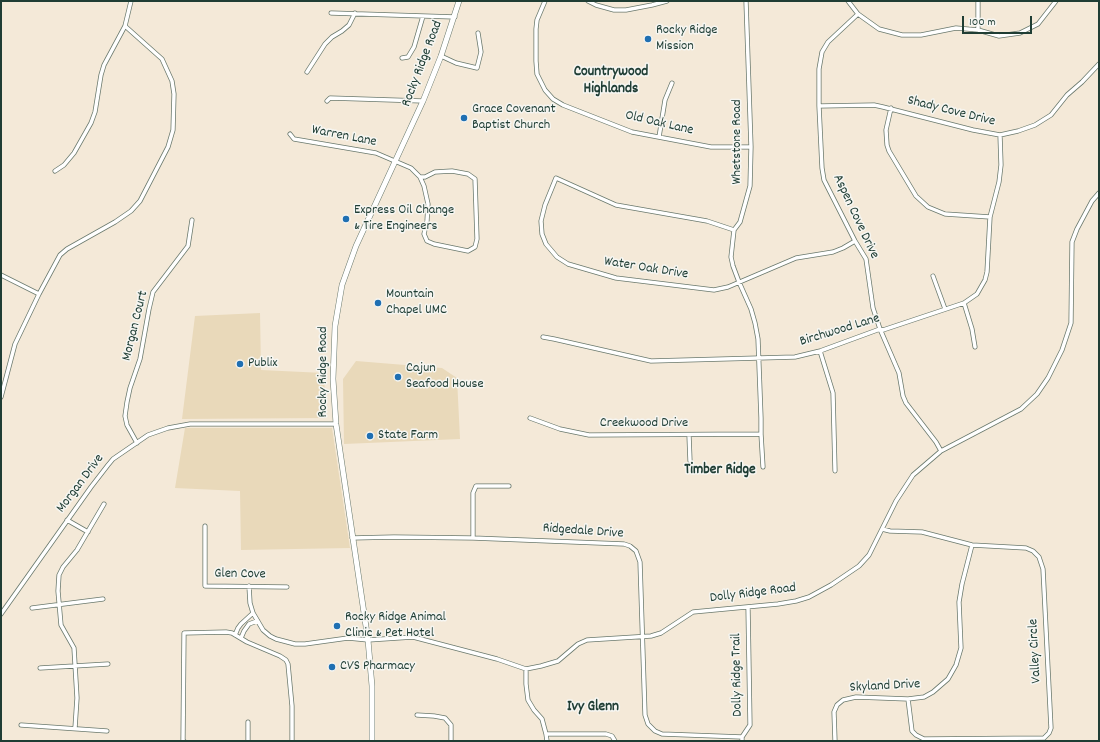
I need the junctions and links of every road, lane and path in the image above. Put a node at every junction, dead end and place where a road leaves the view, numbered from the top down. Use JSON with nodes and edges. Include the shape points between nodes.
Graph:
{"nodes":[{"id":1,"x":131,"y":1,"type":"edge"},
{"id":2,"x":459,"y":1,"type":"edge"},
{"id":3,"x":546,"y":1,"type":"edge"},
{"id":4,"x":588,"y":1,"type":"edge"},
{"id":5,"x":667,"y":1,"type":"edge"},
{"id":6,"x":746,"y":1,"type":"edge"},
{"id":7,"x":848,"y":1,"type":"edge"},
{"id":8,"x":978,"y":1,"type":"edge"},
{"id":9,"x":1056,"y":1,"type":"edge"},
{"id":10,"x":331,"y":13,"type":"dead end"},
{"id":11,"x":355,"y":13,"type":"junction"},
{"id":12,"x":858,"y":14,"type":"junction"},
{"id":13,"x":423,"y":16,"type":"junction"},
{"id":14,"x":455,"y":17,"type":"junction"},
{"id":15,"x":125,"y":26,"type":"junction"},
{"id":16,"x":978,"y":30,"type":"junction"},
{"id":17,"x":478,"y":33,"type":"dead end"},
{"id":18,"x":441,"y":56,"type":"junction"},
{"id":19,"x":402,"y":58,"type":"dead end"},
{"id":20,"x":1099,"y":64,"type":"edge"},
{"id":21,"x":307,"y":72,"type":"dead end"},
{"id":22,"x":672,"y":83,"type":"dead end"},
{"id":23,"x":327,"y":101,"type":"dead end"},
{"id":24,"x":423,"y":101,"type":"junction"},
{"id":25,"x":819,"y":106,"type":"junction"},
{"id":26,"x":891,"y":108,"type":"junction"},
{"id":27,"x":290,"y":134,"type":"dead end"},
{"id":28,"x":1000,"y":135,"type":"junction"},
{"id":29,"x":659,"y":137,"type":"junction"},
{"id":30,"x":751,"y":147,"type":"junction"},
{"id":31,"x":395,"y":162,"type":"junction"},
{"id":32,"x":55,"y":171,"type":"dead end"},
{"id":33,"x":420,"y":176,"type":"junction"},
{"id":34,"x":1099,"y":193,"type":"edge"},
{"id":35,"x":990,"y":217,"type":"junction"},
{"id":36,"x":192,"y":220,"type":"dead end"},
{"id":37,"x":734,"y":230,"type":"junction"},
{"id":38,"x":855,"y":242,"type":"junction"},
{"id":39,"x":1,"y":275,"type":"edge"},
{"id":40,"x":933,"y":276,"type":"dead end"},
{"id":41,"x":738,"y":282,"type":"junction"},
{"id":42,"x":39,"y":294,"type":"junction"},
{"id":43,"x":964,"y":303,"type":"junction"},
{"id":44,"x":945,"y":309,"type":"junction"},
{"id":45,"x":880,"y":329,"type":"junction"},
{"id":46,"x":543,"y":338,"type":"dead end"},
{"id":47,"x":975,"y":347,"type":"dead end"},
{"id":48,"x":820,"y":351,"type":"junction"},
{"id":49,"x":759,"y":357,"type":"junction"},
{"id":50,"x":1,"y":397,"type":"edge"},
{"id":51,"x":530,"y":418,"type":"dead end"},
{"id":52,"x":336,"y":424,"type":"junction"},
{"id":53,"x":689,"y":434,"type":"junction"},
{"id":54,"x":761,"y":434,"type":"junction"},
{"id":55,"x":137,"y":443,"type":"junction"},
{"id":56,"x":941,"y":451,"type":"junction"},
{"id":57,"x":690,"y":461,"type":"dead end"},
{"id":58,"x":763,"y":467,"type":"dead end"},
{"id":59,"x":836,"y":471,"type":"dead end"},
{"id":60,"x":509,"y":486,"type":"dead end"},
{"id":61,"x":104,"y":504,"type":"dead end"},
{"id":62,"x":67,"y":520,"type":"junction"},
{"id":63,"x":205,"y":526,"type":"dead end"},
{"id":64,"x":882,"y":529,"type":"junction"},
{"id":65,"x":88,"y":532,"type":"junction"},
{"id":66,"x":352,"y":538,"type":"junction"},
{"id":67,"x":473,"y":538,"type":"junction"},
{"id":68,"x":972,"y":545,"type":"junction"},
{"id":69,"x":249,"y":586,"type":"junction"},
{"id":70,"x":287,"y":587,"type":"dead end"},
{"id":71,"x":103,"y":600,"type":"dead end"},
{"id":72,"x":59,"y":605,"type":"junction"},
{"id":73,"x":748,"y":607,"type":"junction"},
{"id":74,"x":32,"y":608,"type":"dead end"},
{"id":75,"x":1,"y":614,"type":"edge"},
{"id":76,"x":253,"y":614,"type":"junction"},
{"id":77,"x":257,"y":621,"type":"junction"},
{"id":78,"x":235,"y":635,"type":"junction"},
{"id":79,"x":642,"y":636,"type":"junction"},
{"id":80,"x":241,"y":638,"type":"junction"},
{"id":81,"x":368,"y":640,"type":"junction"},
{"id":82,"x":108,"y":664,"type":"dead end"},
{"id":83,"x":75,"y":666,"type":"junction"},
{"id":84,"x":40,"y":668,"type":"dead end"},
{"id":85,"x":526,"y":669,"type":"junction"},
{"id":86,"x":908,"y":699,"type":"junction"},
{"id":87,"x":417,"y":715,"type":"dead end"},
{"id":88,"x":248,"y":722,"type":"dead end"},
{"id":89,"x":21,"y":725,"type":"dead end"},
{"id":90,"x":75,"y":728,"type":"junction"},
{"id":91,"x":107,"y":731,"type":"dead end"},
{"id":92,"x":546,"y":734,"type":"junction"},
{"id":93,"x":742,"y":739,"type":"edge"},
{"id":94,"x":184,"y":741,"type":"edge"},
{"id":95,"x":248,"y":741,"type":"edge"},
{"id":96,"x":292,"y":741,"type":"edge"},
{"id":97,"x":372,"y":741,"type":"edge"},
{"id":98,"x":451,"y":741,"type":"edge"},
{"id":99,"x":547,"y":741,"type":"edge"},
{"id":100,"x":615,"y":741,"type":"edge"},
{"id":101,"x":835,"y":741,"type":"edge"}],
"edges":[{"from":1,"to":15,"type":"street"},
{"from":2,"to":14,"type":"main road","name":"Rocky Ridge Road"},
{"from":3,"to":29,"type":"street","name":"Old Oak Lane","via":[[537,20],[536,29],[537,74],[545,90],[563,105],[632,132]]},
{"from":4,"to":5,"type":"street","via":[[614,10],[626,10]]},
{"from":6,"to":30,"type":"street","name":"Whetstone Road"},
{"from":7,"to":12,"type":"street"},
{"from":8,"to":16,"type":"street"},
{"from":9,"to":16,"type":"street","via":[[1038,24],[1020,33],[999,36]]},
{"from":10,"to":11,"type":"street"},
{"from":11,"to":13,"type":"street"},
{"from":11,"to":21,"type":"street","via":[[349,26],[332,37]]},
{"from":12,"to":16,"type":"street","via":[[879,29],[902,35],[921,35],[956,28]]},
{"from":12,"to":25,"type":"street","name":"Aspen Cove Drive","via":[[828,42],[822,52],[819,69]]},
{"from":13,"to":14,"type":"street"},
{"from":13,"to":19,"type":"street","via":[[414,47],[408,57]]},
{"from":14,"to":18,"type":"main road","name":"Rocky Ridge Road"},
{"from":15,"to":32,"type":"street","via":[[104,66],[91,123],[74,153]]},
{"from":15,"to":42,"type":"street","via":[[162,60],[172,81],[173,130],[168,147],[140,201],[130,212],[60,255]]},
{"from":17,"to":18,"type":"street","via":[[481,52],[477,68]]},
{"from":18,"to":24,"type":"main road","name":"Rocky Ridge Road"},
{"from":20,"to":28,"type":"street","name":"Shady Cove Drive","via":[[1067,95],[1051,115],[1018,132]]},
{"from":22,"to":29,"type":"street","via":[[665,100]]},
{"from":23,"to":24,"type":"street","via":[[330,98]]},
{"from":24,"to":31,"type":"main road","name":"Rocky Ridge Road"},
{"from":25,"to":26,"type":"street","name":"Shady Cove Drive","via":[[874,105]]},
{"from":25,"to":38,"type":"street","name":"Aspen Cove Drive","via":[[824,180]]},
{"from":26,"to":28,"type":"street","name":"Shady Cove Drive"},
{"from":26,"to":35,"type":"street","via":[[886,130],[887,145],[916,196],[928,207],[945,214]]},
{"from":27,"to":31,"type":"street","name":"Warren Lane","via":[[294,139],[372,152]]},
{"from":28,"to":35,"type":"street","name":"Birchwood Lane","via":[[999,182]]},
{"from":29,"to":30,"type":"street","name":"Old Oak Lane","via":[[711,147]]},
{"from":30,"to":37,"type":"street","name":"Whetstone Road","via":[[750,186],[740,222]]},
{"from":31,"to":33,"type":"street","name":"Warren Lane","via":[[411,168]]},
{"from":31,"to":52,"type":"main road","name":"Rocky Ridge Road","via":[[360,237],[342,285],[335,326],[333,379]]},
{"from":33,"to":33,"type":"street","via":[[428,204],[424,234],[427,241],[468,251],[475,247],[475,179],[468,174],[452,170]]},
{"from":34,"to":56,"type":"street","name":"Dolly Ridge Road","via":[[1092,201],[1072,242],[1071,323],[1062,350],[1048,378],[1037,394],[1021,409]]},
{"from":35,"to":43,"type":"street","name":"Birchwood Lane","via":[[985,280],[977,294]]},
{"from":36,"to":55,"type":"street","name":"Morgan Court","via":[[188,246],[153,292],[140,359],[126,402],[127,425]]},
{"from":37,"to":41,"type":"street","name":"Whetstone Road","via":[[731,257]]},
{"from":37,"to":41,"type":"street","name":"Water Oak Drive","via":[[707,221],[616,205],[556,178],[542,221],[542,234],[546,244],[557,257],[568,264],[616,278],[714,290]]},
{"from":38,"to":41,"type":"street","name":"Water Oak Drive","via":[[833,252],[796,258]]},
{"from":38,"to":45,"type":"street","name":"Aspen Cove Drive","via":[[866,259],[873,308]]},
{"from":39,"to":42,"type":"street"},
{"from":40,"to":44,"type":"street"},
{"from":41,"to":49,"type":"street","name":"Whetstone Road","via":[[755,323]]},
{"from":42,"to":50,"type":"street","via":[[15,344]]},
{"from":43,"to":44,"type":"street","name":"Birchwood Lane"},
{"from":43,"to":47,"type":"street"},
{"from":44,"to":45,"type":"street","name":"Birchwood Lane"},
{"from":45,"to":48,"type":"street","name":"Birchwood Lane"},
{"from":45,"to":56,"type":"street","name":"Aspen Cove Drive","via":[[899,373],[906,403]]},
{"from":46,"to":49,"type":"street","name":"Birchwood Lane","via":[[554,338],[651,361]]},
{"from":48,"to":49,"type":"street","name":"Birchwood Lane","via":[[795,356]]},
{"from":48,"to":59,"type":"street","via":[[833,393]]},
{"from":49,"to":54,"type":"street","name":"Whetstone Road"},
{"from":51,"to":53,"type":"street","name":"Creekwood Drive","via":[[560,429],[589,435]]},
{"from":52,"to":55,"type":"street","name":"Morgan Drive","via":[[190,424],[148,435]]},
{"from":52,"to":66,"type":"main road","name":"Rocky Ridge Road"},
{"from":53,"to":54,"type":"street","name":"Creekwood Drive"},
{"from":53,"to":57,"type":"street"},
{"from":54,"to":58,"type":"street","name":"Whetstone Road"},
{"from":55,"to":62,"type":"street","name":"Morgan Drive","via":[[113,459]]},
{"from":56,"to":64,"type":"street","name":"Dolly Ridge Road","via":[[913,475]]},
{"from":60,"to":67,"type":"street","via":[[476,486],[473,493]]},
{"from":61,"to":65,"type":"street"},
{"from":62,"to":65,"type":"street"},
{"from":62,"to":75,"type":"street","name":"Morgan Drive"},
{"from":63,"to":69,"type":"street","name":"Glen Cove","via":[[205,586]]},
{"from":64,"to":68,"type":"street","name":"Valley Circle","via":[[922,532]]},
{"from":64,"to":73,"type":"street","name":"Dolly Ridge Road","via":[[869,555],[859,566],[832,585],[796,601]]},
{"from":65,"to":72,"type":"street","via":[[59,575]]},
{"from":66,"to":67,"type":"street","name":"Ridgedale Drive"},
{"from":66,"to":81,"type":"main road","name":"Rocky Ridge Road"},
{"from":67,"to":79,"type":"street","name":"Ridgedale Drive","via":[[552,540],[630,546],[636,551],[640,562]]},
{"from":68,"to":86,"type":"street","name":"Skyland Drive","via":[[959,602],[961,648],[956,665],[948,679],[933,692],[924,697]]},
{"from":68,"to":86,"type":"street","name":"Valley Circle","via":[[1026,548],[1040,557],[1043,569],[1051,728],[1049,733],[1044,738],[924,739],[912,731]]},
{"from":69,"to":70,"type":"street","name":"Glen Cove"},
{"from":69,"to":76,"type":"street"},
{"from":71,"to":72,"type":"street"},
{"from":72,"to":74,"type":"street"},
{"from":72,"to":83,"type":"street","via":[[61,625],[74,648]]},
{"from":73,"to":79,"type":"street","name":"Dolly Ridge Road","via":[[693,612],[660,633]]},
{"from":73,"to":93,"type":"street","name":"Dolly Ridge Trail","via":[[750,725]]},
{"from":76,"to":77,"type":"street"},
{"from":76,"to":78,"type":"street","via":[[241,624]]},
{"from":77,"to":80,"type":"street","via":[[250,624]]},
{"from":77,"to":81,"type":"street","via":[[270,636],[287,643],[305,644],[348,638]]},
{"from":78,"to":80,"type":"street"},
{"from":78,"to":94,"type":"street","via":[[226,632],[184,633]]},
{"from":79,"to":85,"type":"street","name":"Dolly Ridge Road","via":[[587,640],[558,660]]},
{"from":79,"to":93,"type":"street","name":"Ridgedale Drive","via":[[645,715],[648,724],[662,734]]},
{"from":80,"to":96,"type":"street","via":[[280,656],[288,664]]},
{"from":81,"to":85,"type":"street","via":[[413,637]]},
{"from":81,"to":97,"type":"main road","name":"Rocky Ridge Road","via":[[372,686]]},
{"from":82,"to":83,"type":"street"},
{"from":83,"to":84,"type":"street"},
{"from":83,"to":90,"type":"street"},
{"from":85,"to":92,"type":"street","via":[[528,700],[542,719]]},
{"from":86,"to":101,"type":"street","name":"Skyland Drive","via":[[856,697],[844,700],[837,705],[834,712]]},
{"from":87,"to":98,"type":"street","via":[[445,718],[451,725]]},
{"from":88,"to":95,"type":"street"},
{"from":89,"to":90,"type":"street"},
{"from":90,"to":91,"type":"street"},
{"from":92,"to":99,"type":"street"},
{"from":92,"to":100,"type":"street","via":[[606,734],[612,736]]}]}
